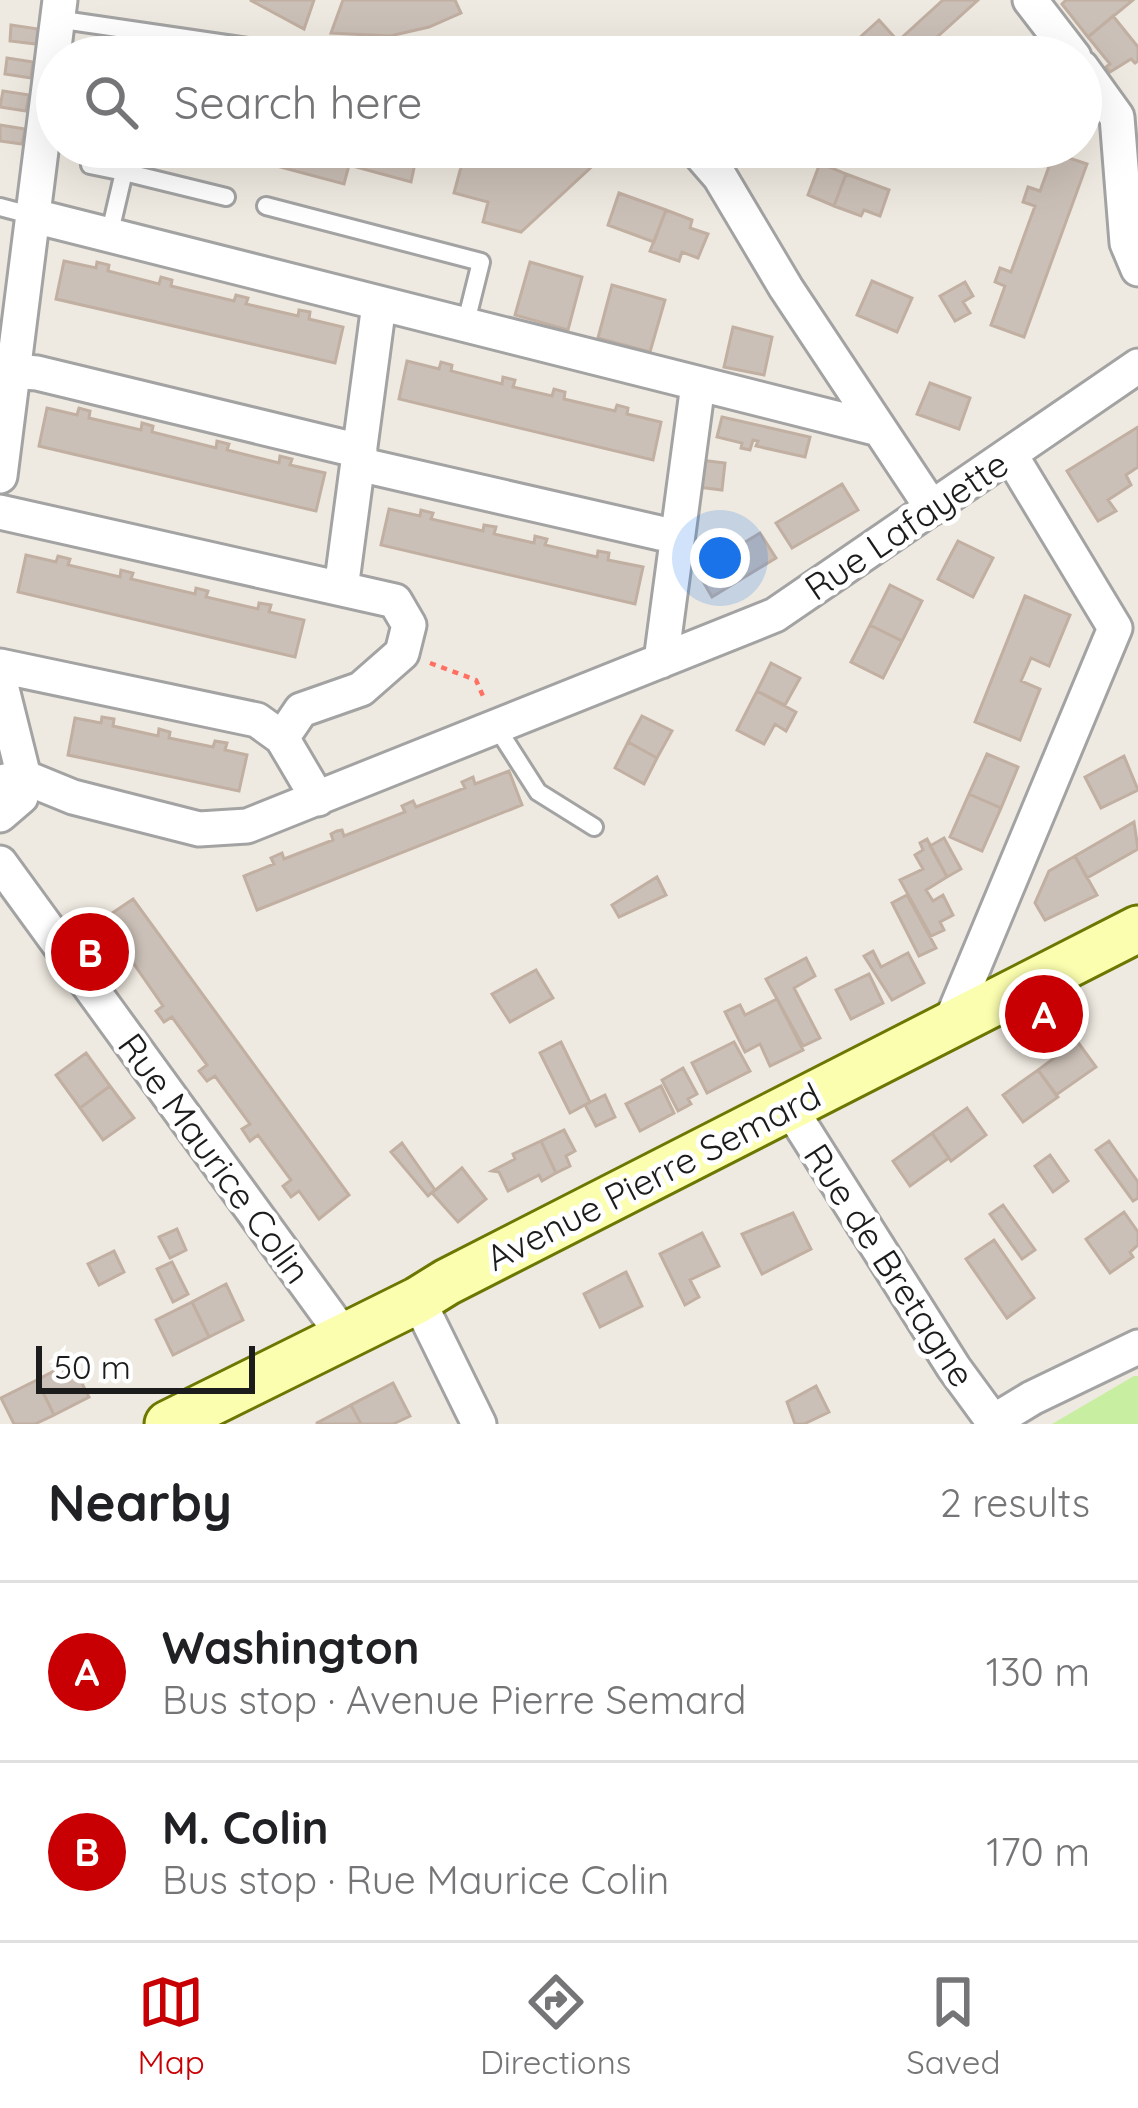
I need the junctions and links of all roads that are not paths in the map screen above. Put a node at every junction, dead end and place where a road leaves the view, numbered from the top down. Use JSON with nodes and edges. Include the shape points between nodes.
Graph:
{"nodes":[{"id":1,"x":1030,"y":0,"type":"edge"},
{"id":2,"x":58,"y":10,"type":"edge"},
{"id":3,"x":201,"y":36,"type":"edge"},
{"id":4,"x":1058,"y":36,"type":"edge"},
{"id":5,"x":1102,"y":97,"type":"edge"},
{"id":6,"x":40,"y":168,"type":"edge"},
{"id":7,"x":105,"y":168,"type":"edge"},
{"id":8,"x":712,"y":168,"type":"edge"},
{"id":9,"x":124,"y":172,"type":"junction"},
{"id":10,"x":226,"y":196,"type":"dead end"},
{"id":11,"x":266,"y":206,"type":"dead end"},
{"id":12,"x":0,"y":207,"type":"edge"},
{"id":13,"x":34,"y":216,"type":"junction"},
{"id":14,"x":109,"y":236,"type":"junction"},
{"id":15,"x":1138,"y":269,"type":"edge"},
{"id":16,"x":379,"y":304,"type":"junction"},
{"id":17,"x":465,"y":326,"type":"junction"},
{"id":18,"x":1138,"y":366,"type":"edge"},
{"id":19,"x":14,"y":371,"type":"junction"},
{"id":20,"x":698,"y":384,"type":"junction"},
{"id":21,"x":879,"y":429,"type":"junction"},
{"id":22,"x":1010,"y":454,"type":"junction"},
{"id":23,"x":359,"y":457,"type":"junction"},
{"id":24,"x":0,"y":476,"type":"edge"},
{"id":25,"x":932,"y":508,"type":"junction"},
{"id":26,"x":0,"y":512,"type":"edge"},
{"id":27,"x":677,"y":538,"type":"junction"},
{"id":28,"x":341,"y":589,"type":"junction"},
{"id":29,"x":661,"y":661,"type":"junction"},
{"id":30,"x":0,"y":666,"type":"edge"},
{"id":31,"x":0,"y":681,"type":"edge"},
{"id":32,"x":497,"y":728,"type":"junction"},
{"id":33,"x":282,"y":738,"type":"junction"},
{"id":34,"x":12,"y":780,"type":"edge"},
{"id":35,"x":318,"y":799,"type":"junction"},
{"id":36,"x":0,"y":814,"type":"edge"},
{"id":37,"x":594,"y":827,"type":"dead end"},
{"id":38,"x":0,"y":863,"type":"edge"},
{"id":39,"x":1138,"y":929,"type":"edge"},
{"id":40,"x":949,"y":1026,"type":"junction"},
{"id":41,"x":788,"y":1106,"type":"junction"},
{"id":42,"x":418,"y":1300,"type":"junction"},
{"id":43,"x":344,"y":1336,"type":"junction"},
{"id":44,"x":1138,"y":1347,"type":"edge"},
{"id":45,"x":994,"y":1422,"type":"edge"},
{"id":46,"x":168,"y":1424,"type":"edge"},
{"id":47,"x":479,"y":1424,"type":"edge"}],
"edges":[{"from":1,"to":4,"type":"street"},
{"from":2,"to":3,"type":"lane"},
{"from":5,"to":15,"type":"street","via":[[1117,118],[1127,242]]},
{"from":6,"to":13,"type":"street"},
{"from":7,"to":9,"type":"lane"},
{"from":8,"to":21,"type":"street"},
{"from":9,"to":10,"type":"lane"},
{"from":9,"to":14,"type":"lane"},
{"from":11,"to":17,"type":"lane","via":[[481,262]]},
{"from":12,"to":13,"type":"lane"},
{"from":13,"to":14,"type":"street"},
{"from":13,"to":19,"type":"street"},
{"from":14,"to":16,"type":"street"},
{"from":16,"to":17,"type":"street"},
{"from":16,"to":23,"type":"street"},
{"from":17,"to":20,"type":"street"},
{"from":18,"to":22,"type":"street","name":"Rue Lafayette"},
{"from":19,"to":23,"type":"street"},
{"from":19,"to":24,"type":"street"},
{"from":20,"to":21,"type":"street"},
{"from":20,"to":27,"type":"street"},
{"from":21,"to":25,"type":"street"},
{"from":22,"to":25,"type":"street","name":"Rue Lafayette"},
{"from":22,"to":40,"type":"street","via":[[1115,628]]},
{"from":23,"to":27,"type":"street"},
{"from":23,"to":28,"type":"street"},
{"from":25,"to":29,"type":"street","name":"Rue Lafayette","via":[[775,615]]},
{"from":26,"to":28,"type":"street"},
{"from":27,"to":29,"type":"street"},
{"from":28,"to":33,"type":"street","via":[[395,601],[409,626],[402,653],[361,688],[301,710]]},
{"from":29,"to":32,"type":"street","name":"Rue Lafayette"},
{"from":30,"to":33,"type":"street","via":[[257,721]]},
{"from":31,"to":34,"type":"street"},
{"from":32,"to":35,"type":"street","name":"Rue Lafayette"},
{"from":32,"to":37,"type":"lane","via":[[538,792]]},
{"from":33,"to":35,"type":"street"},
{"from":34,"to":35,"type":"street","name":"Rue Lafayette","via":[[200,829],[247,826]]},
{"from":34,"to":36,"type":"street","via":[[21,797]]},
{"from":38,"to":43,"type":"street","name":"Rue Maurice Colin"},
{"from":39,"to":40,"type":"main road","name":"Avenue Pierre Semard"},
{"from":40,"to":41,"type":"main road","name":"Avenue Pierre Semard"},
{"from":41,"to":42,"type":"main road","name":"Avenue Pierre Semard"},
{"from":41,"to":45,"type":"street","name":"Rue de Bretagne"},
{"from":42,"to":43,"type":"main road","name":"Avenue Pierre Semard"},
{"from":42,"to":47,"type":"street"},
{"from":43,"to":46,"type":"main road","name":"Avenue Pierre Semard"},
{"from":44,"to":45,"type":"street"}]}
